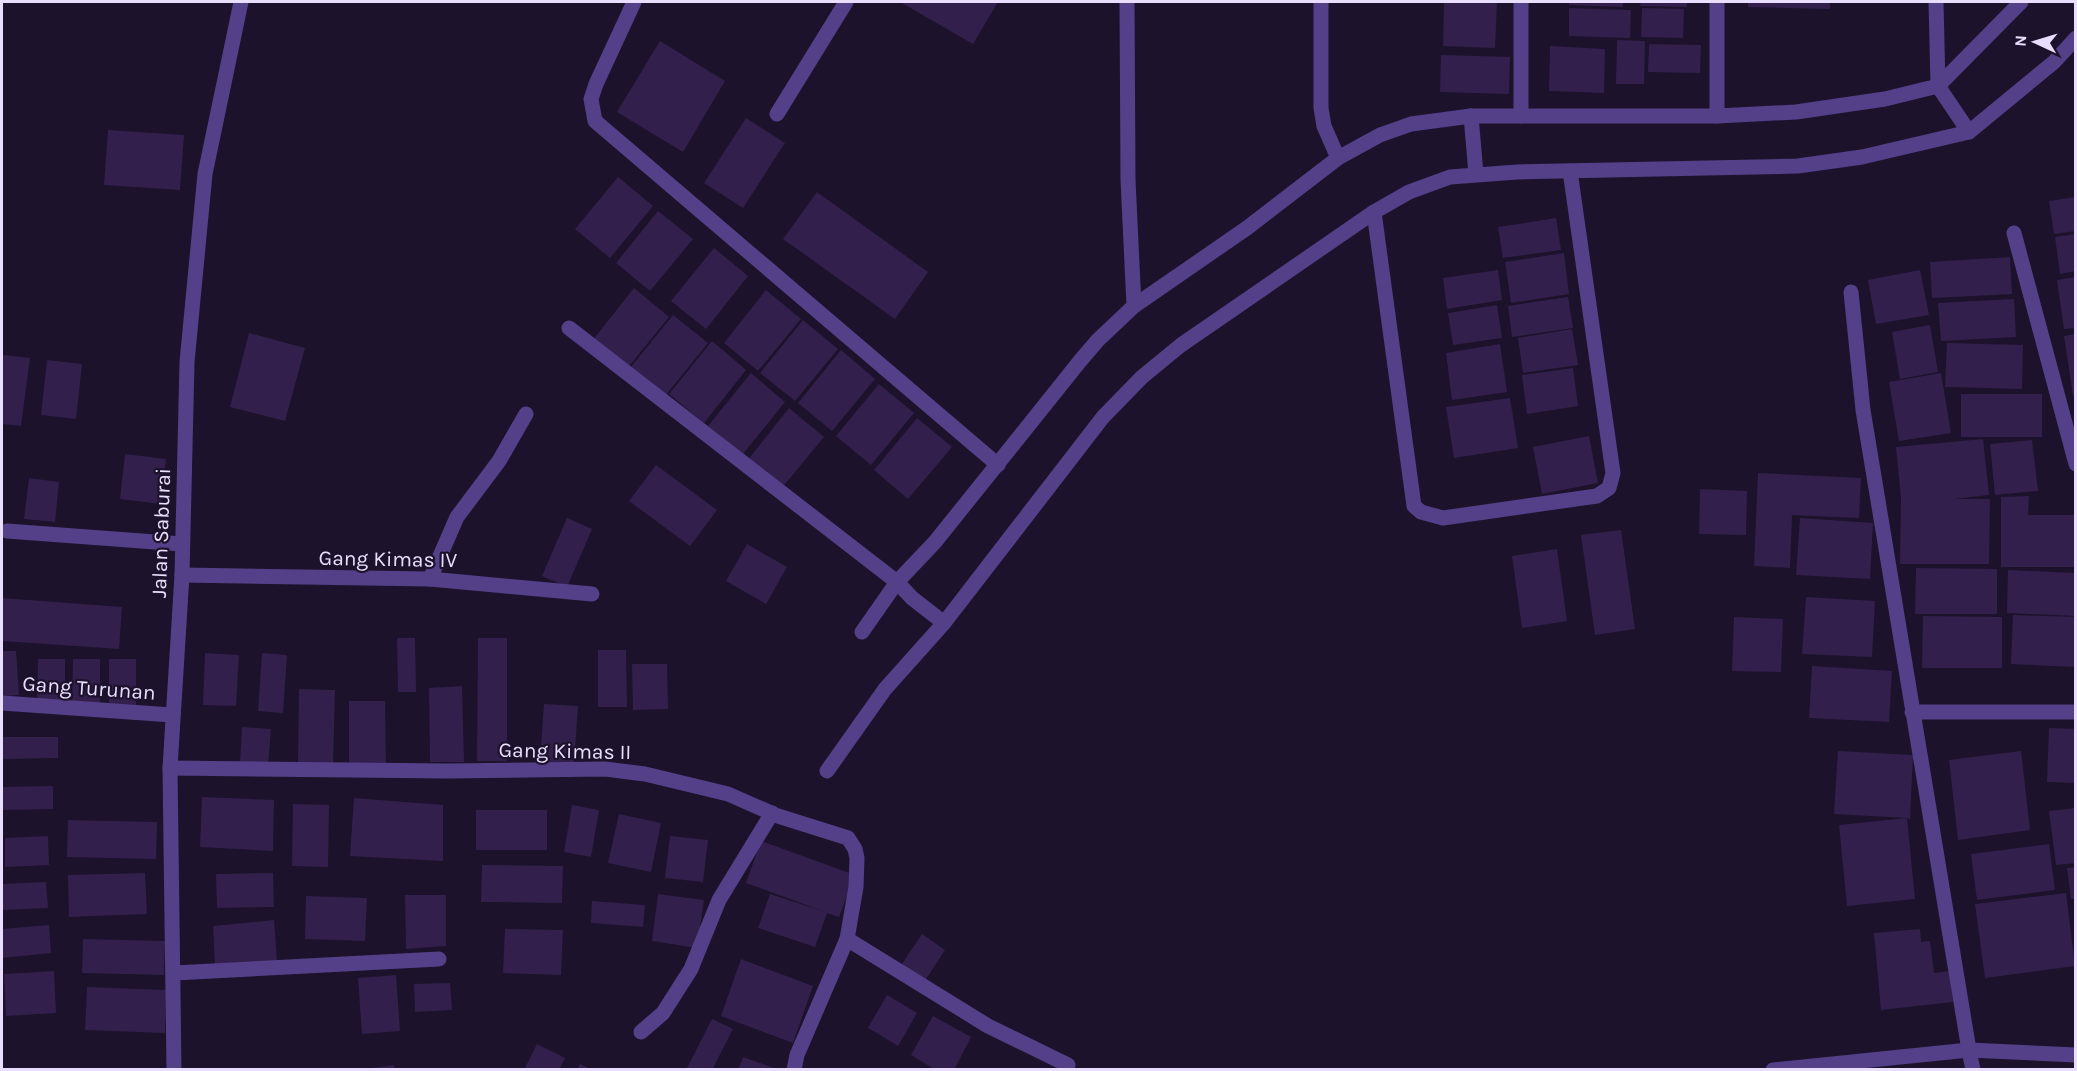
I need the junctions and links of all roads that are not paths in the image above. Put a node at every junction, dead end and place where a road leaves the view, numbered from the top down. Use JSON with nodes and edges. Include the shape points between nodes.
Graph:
{"nodes":[{"id":1,"x":241,"y":2,"type":"edge"},
{"id":2,"x":634,"y":2,"type":"edge"},
{"id":3,"x":846,"y":2,"type":"edge"},
{"id":4,"x":1127,"y":2,"type":"edge"},
{"id":5,"x":1321,"y":2,"type":"edge"},
{"id":6,"x":1521,"y":2,"type":"edge"},
{"id":7,"x":1717,"y":2,"type":"edge"},
{"id":8,"x":1935,"y":2,"type":"edge"},
{"id":9,"x":2021,"y":2,"type":"edge"},
{"id":10,"x":2076,"y":38,"type":"edge"},
{"id":11,"x":1938,"y":86,"type":"junction"},
{"id":12,"x":777,"y":114,"type":"dead end"},
{"id":13,"x":1471,"y":116,"type":"junction"},
{"id":14,"x":1521,"y":116,"type":"junction"},
{"id":15,"x":1717,"y":116,"type":"junction"},
{"id":16,"x":1969,"y":132,"type":"junction"},
{"id":17,"x":1338,"y":158,"type":"junction"},
{"id":18,"x":1570,"y":171,"type":"junction"},
{"id":19,"x":1476,"y":174,"type":"junction"},
{"id":20,"x":1374,"y":212,"type":"junction"},
{"id":21,"x":2014,"y":233,"type":"dead end"},
{"id":22,"x":1851,"y":292,"type":"dead end"},
{"id":23,"x":1134,"y":306,"type":"junction"},
{"id":24,"x":569,"y":328,"type":"dead end"},
{"id":25,"x":526,"y":414,"type":"dead end"},
{"id":26,"x":2076,"y":464,"type":"edge"},
{"id":27,"x":998,"y":465,"type":"junction"},
{"id":28,"x":7,"y":531,"type":"dead end"},
{"id":29,"x":182,"y":544,"type":"junction"},
{"id":30,"x":182,"y":575,"type":"junction"},
{"id":31,"x":430,"y":579,"type":"junction"},
{"id":32,"x":897,"y":582,"type":"junction"},
{"id":33,"x":592,"y":594,"type":"dead end"},
{"id":34,"x":944,"y":623,"type":"junction"},
{"id":35,"x":862,"y":632,"type":"dead end"},
{"id":36,"x":2,"y":703,"type":"edge"},
{"id":37,"x":1912,"y":712,"type":"junction"},
{"id":38,"x":2076,"y":712,"type":"edge"},
{"id":39,"x":172,"y":715,"type":"junction"},
{"id":40,"x":170,"y":768,"type":"junction"},
{"id":41,"x":827,"y":771,"type":"dead end"},
{"id":42,"x":772,"y":813,"type":"junction"},
{"id":43,"x":847,"y":939,"type":"junction"},
{"id":44,"x":439,"y":959,"type":"dead end"},
{"id":45,"x":174,"y":974,"type":"junction"},
{"id":46,"x":641,"y":1032,"type":"dead end"},
{"id":47,"x":1969,"y":1050,"type":"junction"},
{"id":48,"x":2076,"y":1055,"type":"edge"},
{"id":49,"x":1068,"y":1065,"type":"dead end"},
{"id":50,"x":174,"y":1070,"type":"edge"},
{"id":51,"x":794,"y":1070,"type":"edge"},
{"id":52,"x":1773,"y":1070,"type":"edge"},
{"id":53,"x":1973,"y":1070,"type":"edge"}],
"edges":[{"from":1,"to":29,"type":"street","name":"Jalan Saburai","via":[[205,174],[188,362]]},
{"from":2,"to":27,"type":"street","via":[[591,99],[595,122]]},
{"from":3,"to":12,"type":"street"},
{"from":4,"to":23,"type":"street","via":[[1128,180]]},
{"from":5,"to":17,"type":"street","via":[[1320,108]]},
{"from":6,"to":14,"type":"street"},
{"from":7,"to":15,"type":"street"},
{"from":8,"to":11,"type":"street"},
{"from":9,"to":11,"type":"street"},
{"from":10,"to":16,"type":"street","via":[[2054,62]]},
{"from":11,"to":15,"type":"street","via":[[1847,106]]},
{"from":11,"to":16,"type":"street"},
{"from":13,"to":14,"type":"street"},
{"from":13,"to":17,"type":"street","via":[[1411,124],[1380,135]]},
{"from":13,"to":19,"type":"street"},
{"from":14,"to":15,"type":"street"},
{"from":16,"to":18,"type":"street","via":[[1862,157],[1798,166]]},
{"from":17,"to":23,"type":"street","via":[[1247,228]]},
{"from":18,"to":19,"type":"street"},
{"from":18,"to":20,"type":"street","via":[[1613,473],[1609,488],[1597,496],[1443,518],[1414,506]]},
{"from":19,"to":20,"type":"street","via":[[1429,183]]},
{"from":20,"to":34,"type":"street","via":[[1219,317],[1143,376],[1103,417]]},
{"from":21,"to":26,"type":"street"},
{"from":22,"to":37,"type":"street","via":[[1863,410]]},
{"from":23,"to":27,"type":"street","via":[[1098,340]]},
{"from":24,"to":32,"type":"street"},
{"from":25,"to":31,"type":"street","via":[[499,461],[457,517]]},
{"from":27,"to":32,"type":"street"},
{"from":28,"to":29,"type":"street"},
{"from":29,"to":30,"type":"street","name":"Jalan Saburai"},
{"from":30,"to":31,"type":"street","name":"Gang Kimas IV"},
{"from":30,"to":39,"type":"street","name":"Jalan Saburai"},
{"from":31,"to":33,"type":"street","name":"Gang Kimas IV"},
{"from":32,"to":34,"type":"street"},
{"from":32,"to":35,"type":"street"},
{"from":34,"to":41,"type":"street","via":[[885,689]]},
{"from":36,"to":39,"type":"street","name":"Gang Turunan"},
{"from":37,"to":38,"type":"street"},
{"from":37,"to":47,"type":"street"},
{"from":39,"to":40,"type":"street","name":"Jalan Saburai"},
{"from":40,"to":42,"type":"street","name":"Gang Kimas II","via":[[605,769],[645,774],[728,794]]},
{"from":40,"to":45,"type":"street","name":"Jalan Saburai"},
{"from":42,"to":43,"type":"street","name":"Gang Kimas II","via":[[848,838],[855,849],[856,887]]},
{"from":42,"to":46,"type":"street","via":[[719,900],[691,969],[663,1013]]},
{"from":43,"to":49,"type":"street","via":[[988,1026]]},
{"from":43,"to":51,"type":"street","name":"Gang Kimas II"},
{"from":44,"to":45,"type":"street"},
{"from":45,"to":50,"type":"street","name":"Jalan Saburai"},
{"from":47,"to":48,"type":"street"},
{"from":47,"to":52,"type":"street"},
{"from":47,"to":53,"type":"street"}]}
